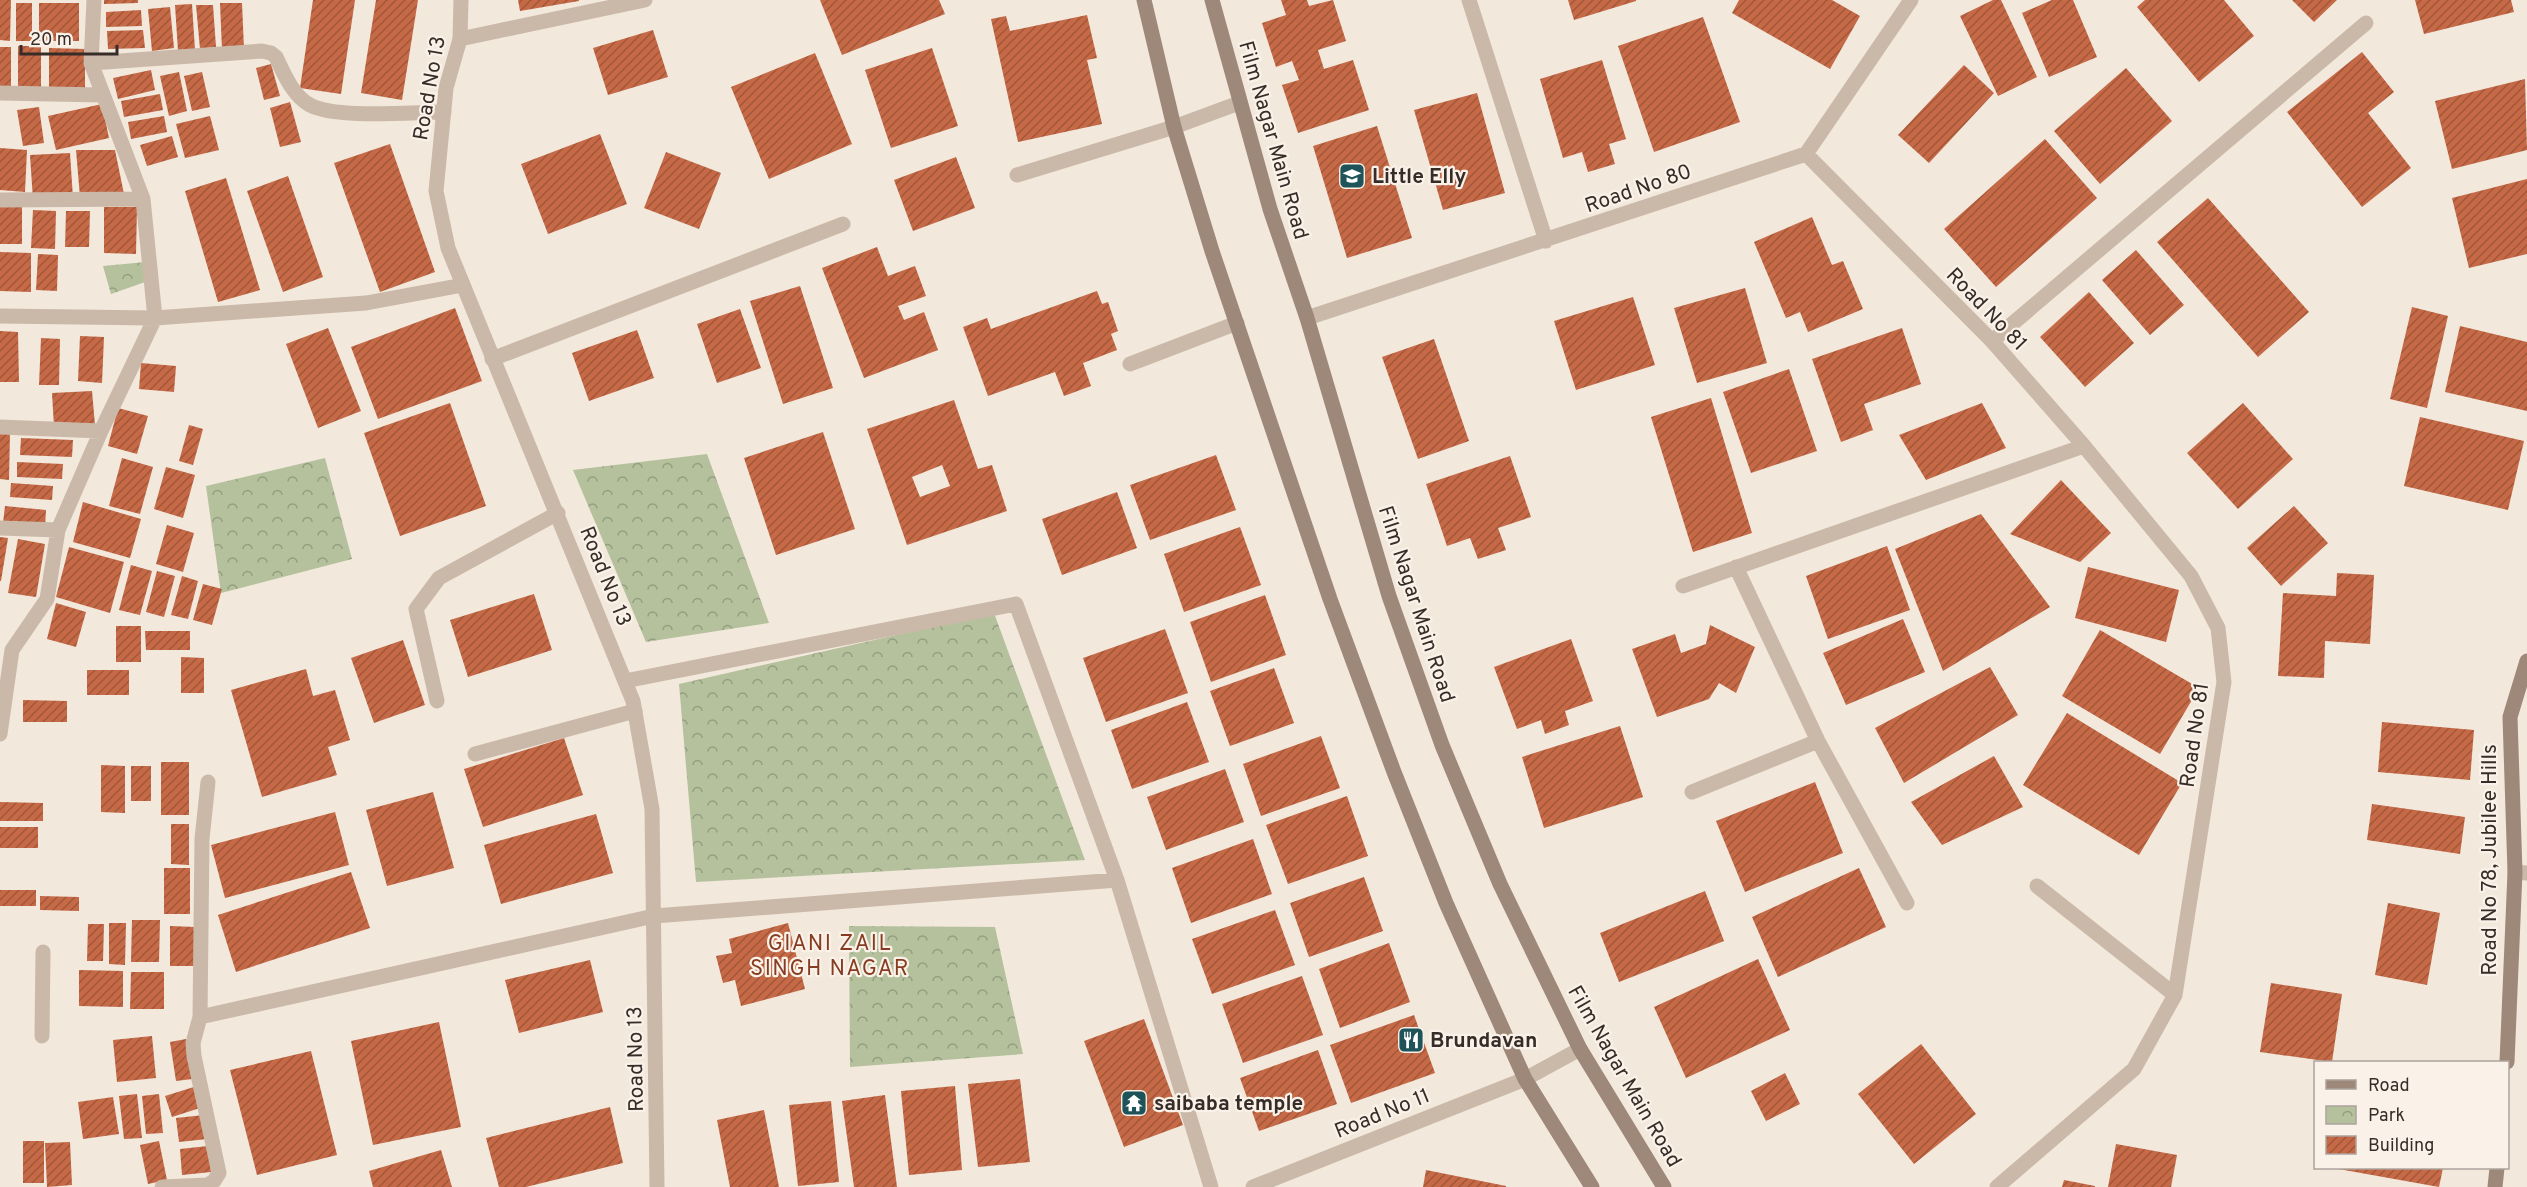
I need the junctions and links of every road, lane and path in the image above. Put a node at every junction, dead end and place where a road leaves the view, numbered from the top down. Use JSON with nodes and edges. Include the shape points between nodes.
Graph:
{"nodes":[{"id":1,"x":93,"y":0,"type":"edge"},
{"id":2,"x":461,"y":0,"type":"edge"},
{"id":3,"x":645,"y":0,"type":"edge"},
{"id":4,"x":1144,"y":0,"type":"edge"},
{"id":5,"x":1212,"y":0,"type":"edge"},
{"id":6,"x":1469,"y":0,"type":"edge"},
{"id":7,"x":1911,"y":0,"type":"edge"},
{"id":8,"x":2366,"y":23,"type":"dead end"},
{"id":9,"x":460,"y":39,"type":"junction"},
{"id":10,"x":92,"y":63,"type":"junction"},
{"id":11,"x":0,"y":93,"type":"edge"},
{"id":12,"x":102,"y":95,"type":"junction"},
{"id":13,"x":1239,"y":103,"type":"junction"},
{"id":14,"x":444,"y":112,"type":"junction"},
{"id":15,"x":1174,"y":127,"type":"junction"},
{"id":16,"x":1806,"y":154,"type":"junction"},
{"id":17,"x":1017,"y":175,"type":"dead end"},
{"id":18,"x":143,"y":199,"type":"junction"},
{"id":19,"x":0,"y":200,"type":"edge"},
{"id":20,"x":843,"y":224,"type":"dead end"},
{"id":21,"x":1546,"y":241,"type":"junction"},
{"id":22,"x":463,"y":285,"type":"junction"},
{"id":23,"x":0,"y":316,"type":"edge"},
{"id":24,"x":155,"y":318,"type":"junction"},
{"id":25,"x":1306,"y":318,"type":"junction"},
{"id":26,"x":1237,"y":323,"type":"junction"},
{"id":27,"x":1992,"y":341,"type":"junction"},
{"id":28,"x":492,"y":359,"type":"junction"},
{"id":29,"x":1130,"y":364,"type":"dead end"},
{"id":30,"x":0,"y":426,"type":"edge"},
{"id":31,"x":101,"y":431,"type":"junction"},
{"id":32,"x":2084,"y":446,"type":"junction"},
{"id":33,"x":558,"y":513,"type":"junction"},
{"id":34,"x":0,"y":528,"type":"edge"},
{"id":35,"x":58,"y":530,"type":"junction"},
{"id":36,"x":1736,"y":567,"type":"junction"},
{"id":37,"x":1683,"y":586,"type":"dead end"},
{"id":38,"x":6,"y":649,"type":"edge"},
{"id":39,"x":2527,"y":661,"type":"edge"},
{"id":40,"x":626,"y":681,"type":"junction"},
{"id":41,"x":437,"y":700,"type":"dead end"},
{"id":42,"x":635,"y":711,"type":"junction"},
{"id":43,"x":0,"y":734,"type":"edge"},
{"id":44,"x":1818,"y":741,"type":"junction"},
{"id":45,"x":475,"y":754,"type":"dead end"},
{"id":46,"x":208,"y":782,"type":"dead end"},
{"id":47,"x":1692,"y":792,"type":"dead end"},
{"id":48,"x":2521,"y":873,"type":"edge"},
{"id":49,"x":1117,"y":880,"type":"junction"},
{"id":50,"x":2037,"y":886,"type":"dead end"},
{"id":51,"x":1907,"y":903,"type":"dead end"},
{"id":52,"x":654,"y":916,"type":"junction"},
{"id":53,"x":43,"y":952,"type":"dead end"},
{"id":54,"x":2175,"y":996,"type":"junction"},
{"id":55,"x":200,"y":1017,"type":"junction"},
{"id":56,"x":42,"y":1036,"type":"dead end"},
{"id":57,"x":1580,"y":1049,"type":"junction"},
{"id":58,"x":2507,"y":1061,"type":"edge"},
{"id":59,"x":1525,"y":1079,"type":"junction"},
{"id":60,"x":2497,"y":1169,"type":"edge"},
{"id":61,"x":162,"y":1187,"type":"edge"},
{"id":62,"x":657,"y":1187,"type":"edge"},
{"id":63,"x":1211,"y":1187,"type":"edge"},
{"id":64,"x":1253,"y":1187,"type":"edge"},
{"id":65,"x":1592,"y":1187,"type":"edge"},
{"id":66,"x":1664,"y":1187,"type":"edge"},
{"id":67,"x":1997,"y":1187,"type":"edge"},
{"id":68,"x":2494,"y":1187,"type":"edge"}],
"edges":[{"from":1,"to":10,"type":"street"},
{"from":2,"to":9,"type":"street","name":"Road No 13"},
{"from":3,"to":9,"type":"street"},
{"from":4,"to":15,"type":"main road"},
{"from":5,"to":13,"type":"main road","name":"Film Nagar Main Road"},
{"from":6,"to":21,"type":"street"},
{"from":7,"to":16,"type":"street"},
{"from":8,"to":27,"type":"street"},
{"from":9,"to":14,"type":"street","name":"Road No 13"},
{"from":10,"to":12,"type":"street"},
{"from":10,"to":14,"type":"street","via":[[262,51],[276,57],[295,91],[311,106],[344,112]]},
{"from":11,"to":12,"type":"street"},
{"from":12,"to":18,"type":"street"},
{"from":13,"to":15,"type":"street"},
{"from":13,"to":25,"type":"main road","name":"Film Nagar Main Road"},
{"from":14,"to":22,"type":"street","name":"Road No 13","via":[[436,191],[448,248]]},
{"from":15,"to":17,"type":"street"},
{"from":15,"to":26,"type":"main road"},
{"from":16,"to":21,"type":"street","name":"Road No 80"},
{"from":16,"to":27,"type":"street","name":"Road No 81"},
{"from":18,"to":19,"type":"street"},
{"from":18,"to":24,"type":"street"},
{"from":20,"to":28,"type":"street"},
{"from":21,"to":25,"type":"street","name":"Road No 80"},
{"from":22,"to":24,"type":"street","via":[[366,303]]},
{"from":22,"to":28,"type":"street","name":"Road No 13"},
{"from":23,"to":24,"type":"street"},
{"from":24,"to":31,"type":"street"},
{"from":25,"to":57,"type":"main road","name":"Film Nagar Main Road","via":[[1389,596],[1442,745],[1500,884]]},
{"from":26,"to":29,"type":"street"},
{"from":26,"to":59,"type":"main road","via":[[1330,599],[1394,771],[1446,903]]},
{"from":27,"to":32,"type":"street","name":"Road No 81"},
{"from":28,"to":33,"type":"street","name":"Road No 13"},
{"from":30,"to":31,"type":"street"},
{"from":31,"to":35,"type":"street"},
{"from":32,"to":36,"type":"street"},
{"from":32,"to":54,"type":"street","name":"Road No 81","via":[[2191,576],[2218,628],[2224,682]]},
{"from":33,"to":40,"type":"street","name":"Road No 13"},
{"from":33,"to":41,"type":"street","via":[[439,578],[416,609]]},
{"from":34,"to":35,"type":"street"},
{"from":35,"to":38,"type":"street","via":[[47,599]]},
{"from":36,"to":37,"type":"street"},
{"from":36,"to":44,"type":"street"},
{"from":38,"to":43,"type":"street"},
{"from":39,"to":48,"type":"main road","name":"Road No 78, Jubilee Hills","via":[[2510,717]]},
{"from":40,"to":42,"type":"street","name":"Road No 13"},
{"from":40,"to":49,"type":"street","via":[[1016,604]]},
{"from":42,"to":45,"type":"street"},
{"from":42,"to":52,"type":"street","name":"Road No 13","via":[[652,809]]},
{"from":44,"to":47,"type":"street"},
{"from":44,"to":51,"type":"street"},
{"from":46,"to":55,"type":"street","via":[[202,839]]},
{"from":48,"to":58,"type":"main road","name":"Road No 78, Jubilee Hills"},
{"from":49,"to":52,"type":"street"},
{"from":49,"to":63,"type":"street"},
{"from":50,"to":54,"type":"street"},
{"from":52,"to":55,"type":"street"},
{"from":52,"to":62,"type":"street","name":"Road No 13"},
{"from":53,"to":56,"type":"street"},
{"from":54,"to":67,"type":"street","name":"Road No 81","via":[[2134,1069]]},
{"from":55,"to":61,"type":"street","via":[[194,1056],[219,1173],[208,1185]]},
{"from":57,"to":59,"type":"street","name":"Road No 11"},
{"from":57,"to":66,"type":"main road","name":"Film Nagar Main Road"},
{"from":59,"to":64,"type":"street","name":"Road No 11"},
{"from":59,"to":65,"type":"main road"},
{"from":60,"to":68,"type":"main road"}]}
